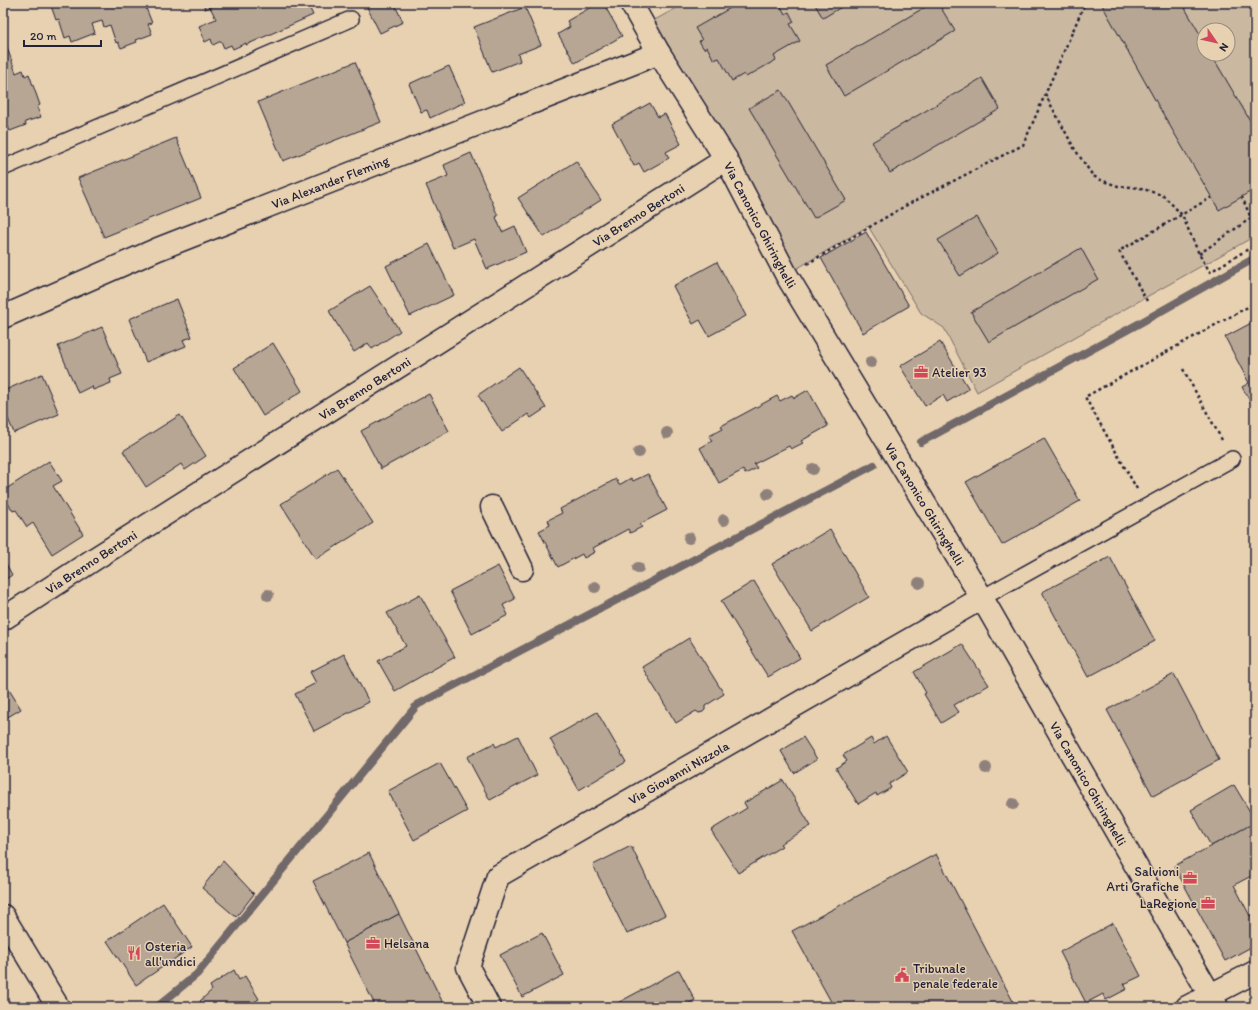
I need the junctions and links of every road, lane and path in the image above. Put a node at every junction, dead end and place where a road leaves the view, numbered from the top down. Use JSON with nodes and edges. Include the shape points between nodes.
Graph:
{"nodes":[{"id":1,"x":631,"y":3,"type":"edge"},
{"id":2,"x":1085,"y":3,"type":"edge"},
{"id":3,"x":350,"y":19,"type":"dead end"},
{"id":4,"x":659,"y":53,"type":"junction"},
{"id":5,"x":1045,"y":94,"type":"junction"},
{"id":6,"x":726,"y":159,"type":"junction"},
{"id":7,"x":3,"y":168,"type":"edge"},
{"id":8,"x":1212,"y":197,"type":"dead end"},
{"id":9,"x":1242,"y":197,"type":"dead end"},
{"id":10,"x":1182,"y":215,"type":"junction"},
{"id":11,"x":1255,"y":245,"type":"edge"},
{"id":12,"x":1199,"y":254,"type":"junction"},
{"id":13,"x":787,"y":276,"type":"junction"},
{"id":14,"x":1147,"y":301,"type":"dead end"},
{"id":15,"x":1255,"y":303,"type":"edge"},
{"id":16,"x":3,"y":317,"type":"edge"},
{"id":17,"x":1183,"y":369,"type":"dead end"},
{"id":18,"x":1232,"y":459,"type":"joint"},
{"id":19,"x":492,"y":507,"type":"dead end"},
{"id":20,"x":1147,"y":507,"type":"junction"},
{"id":21,"x":522,"y":569,"type":"dead end"},
{"id":22,"x":982,"y":598,"type":"junction"},
{"id":23,"x":3,"y":619,"type":"edge"},
{"id":24,"x":3,"y":916,"type":"edge"},
{"id":25,"x":1255,"y":972,"type":"edge"},
{"id":26,"x":1214,"y":1001,"type":"edge"},
{"id":27,"x":58,"y":1007,"type":"edge"},
{"id":28,"x":489,"y":1007,"type":"edge"},
{"id":29,"x":1187,"y":1007,"type":"edge"}],
"edges":[{"from":1,"to":4,"type":"street","name":"Via Canonico Ghiringhelli"},
{"from":2,"to":5,"type":"path"},
{"from":3,"to":7,"type":"lane"},
{"from":4,"to":6,"type":"street","name":"Via Canonico Ghiringhelli"},
{"from":4,"to":16,"type":"street","name":"Via Alexander Fleming","via":[[158,249]]},
{"from":5,"to":10,"type":"path","via":[[1074,148],[1093,176],[1118,186],[1141,188],[1164,196]]},
{"from":5,"to":13,"type":"path","via":[[1023,145],[905,206]]},
{"from":6,"to":13,"type":"street","name":"Via Canonico Ghiringhelli"},
{"from":6,"to":23,"type":"street","name":"Via Brenno Bertoni"},
{"from":8,"to":10,"type":"path"},
{"from":9,"to":12,"type":"path","via":[[1251,218]]},
{"from":10,"to":12,"type":"path"},
{"from":10,"to":14,"type":"path","via":[[1119,251]]},
{"from":11,"to":12,"type":"path","via":[[1210,272]]},
{"from":13,"to":22,"type":"street","name":"Via Canonico Ghiringhelli"},
{"from":15,"to":20,"type":"path","via":[[1085,397]]},
{"from":17,"to":18,"type":"path"},
{"from":18,"to":20,"type":"lane"},
{"from":19,"to":21,"type":"street"},
{"from":20,"to":22,"type":"lane"},
{"from":22,"to":26,"type":"street","name":"Via Canonico Ghiringhelli"},
{"from":22,"to":28,"type":"street","name":"Via Giovanni Nizzola","via":[[498,876],[468,967]]},
{"from":24,"to":27,"type":"street"},
{"from":25,"to":26,"type":"street"},
{"from":26,"to":29,"type":"street"}]}
